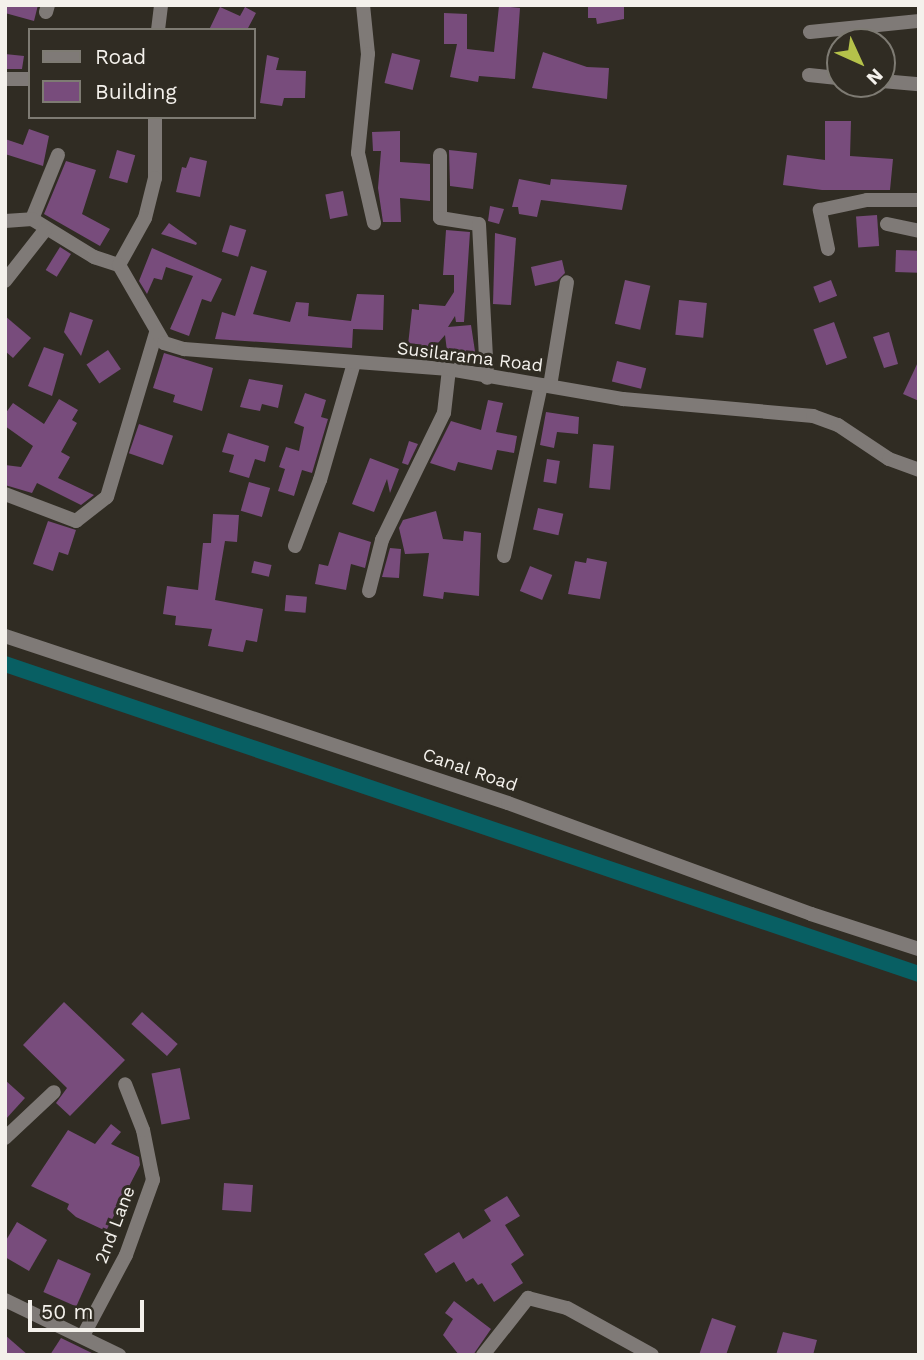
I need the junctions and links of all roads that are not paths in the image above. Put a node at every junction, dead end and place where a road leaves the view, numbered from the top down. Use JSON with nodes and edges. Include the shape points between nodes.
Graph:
{"nodes":[{"id":1,"x":161,"y":5,"type":"edge"},
{"id":2,"x":363,"y":5,"type":"edge"},
{"id":3,"x":919,"y":21,"type":"edge"},
{"id":4,"x":158,"y":28,"type":"edge"},
{"id":5,"x":810,"y":32,"type":"dead end"},
{"id":6,"x":809,"y":75,"type":"dead end"},
{"id":7,"x":826,"y":77,"type":"edge"},
{"id":8,"x":5,"y":79,"type":"edge"},
{"id":9,"x":28,"y":79,"type":"edge"},
{"id":10,"x":896,"y":82,"type":"edge"},
{"id":11,"x":919,"y":83,"type":"edge"},
{"id":12,"x":155,"y":119,"type":"edge"},
{"id":13,"x":58,"y":155,"type":"dead end"},
{"id":14,"x":440,"y":155,"type":"dead end"},
{"id":15,"x":823,"y":199,"type":"dead end"},
{"id":16,"x":867,"y":200,"type":"junction"},
{"id":17,"x":919,"y":200,"type":"edge"},
{"id":18,"x":32,"y":219,"type":"junction"},
{"id":19,"x":5,"y":221,"type":"edge"},
{"id":20,"x":374,"y":223,"type":"dead end"},
{"id":21,"x":887,"y":224,"type":"dead end"},
{"id":22,"x":45,"y":230,"type":"junction"},
{"id":23,"x":919,"y":231,"type":"edge"},
{"id":24,"x":828,"y":249,"type":"dead end"},
{"id":25,"x":119,"y":265,"type":"junction"},
{"id":26,"x":5,"y":281,"type":"edge"},
{"id":27,"x":567,"y":282,"type":"dead end"},
{"id":28,"x":156,"y":333,"type":"junction"},
{"id":29,"x":354,"y":363,"type":"junction"},
{"id":30,"x":449,"y":369,"type":"junction"},
{"id":31,"x":487,"y":378,"type":"junction"},
{"id":32,"x":546,"y":386,"type":"junction"},
{"id":33,"x":919,"y":470,"type":"edge"},
{"id":34,"x":5,"y":494,"type":"edge"},
{"id":35,"x":295,"y":546,"type":"dead end"},
{"id":36,"x":504,"y":556,"type":"dead end"},
{"id":37,"x":369,"y":591,"type":"dead end"},
{"id":38,"x":5,"y":636,"type":"edge"},
{"id":39,"x":919,"y":949,"type":"edge"},
{"id":40,"x":125,"y":1084,"type":"dead end"},
{"id":41,"x":54,"y":1092,"type":"dead end"},
{"id":42,"x":5,"y":1138,"type":"edge"},
{"id":43,"x":5,"y":1300,"type":"edge"},
{"id":44,"x":84,"y":1335,"type":"junction"},
{"id":45,"x":119,"y":1355,"type":"edge"},
{"id":46,"x":483,"y":1355,"type":"edge"},
{"id":47,"x":652,"y":1355,"type":"edge"}],
"edges":[{"from":1,"to":4,"type":"street"},
{"from":2,"to":20,"type":"street","via":[[368,54],[358,153]]},
{"from":3,"to":5,"type":"street"},
{"from":6,"to":7,"type":"street"},
{"from":8,"to":9,"type":"street"},
{"from":10,"to":11,"type":"street"},
{"from":12,"to":25,"type":"street","via":[[155,177],[145,218]]},
{"from":13,"to":18,"type":"street"},
{"from":14,"to":31,"type":"street","via":[[440,218],[479,224]]},
{"from":15,"to":16,"type":"street"},
{"from":16,"to":17,"type":"street"},
{"from":16,"to":24,"type":"street","via":[[820,210]]},
{"from":18,"to":19,"type":"street"},
{"from":18,"to":22,"type":"street"},
{"from":21,"to":23,"type":"street"},
{"from":22,"to":25,"type":"street"},
{"from":22,"to":26,"type":"street"},
{"from":25,"to":28,"type":"street"},
{"from":27,"to":32,"type":"street"},
{"from":28,"to":29,"type":"street","name":"Susilarama Road","via":[[164,343],[184,349]]},
{"from":28,"to":34,"type":"street","via":[[107,497],[76,521]]},
{"from":29,"to":30,"type":"street","name":"Susilarama Road"},
{"from":29,"to":35,"type":"street","via":[[320,480]]},
{"from":30,"to":31,"type":"street","name":"Susilarama Road"},
{"from":30,"to":37,"type":"street","via":[[444,413],[382,540]]},
{"from":31,"to":32,"type":"street","name":"Susilarama Road"},
{"from":32,"to":33,"type":"street","name":"Susilarama Road","via":[[623,399],[813,416],[838,425],[889,460]]},
{"from":32,"to":36,"type":"street"},
{"from":38,"to":39,"type":"street","name":"Canal Road","via":[[508,803]]},
{"from":40,"to":44,"type":"street","name":"2nd Lane","via":[[143,1130],[153,1180],[126,1255]]},
{"from":41,"to":42,"type":"street"},
{"from":43,"to":44,"type":"street"},
{"from":44,"to":45,"type":"street"},
{"from":46,"to":47,"type":"street","via":[[528,1298],[566,1308]]}]}
